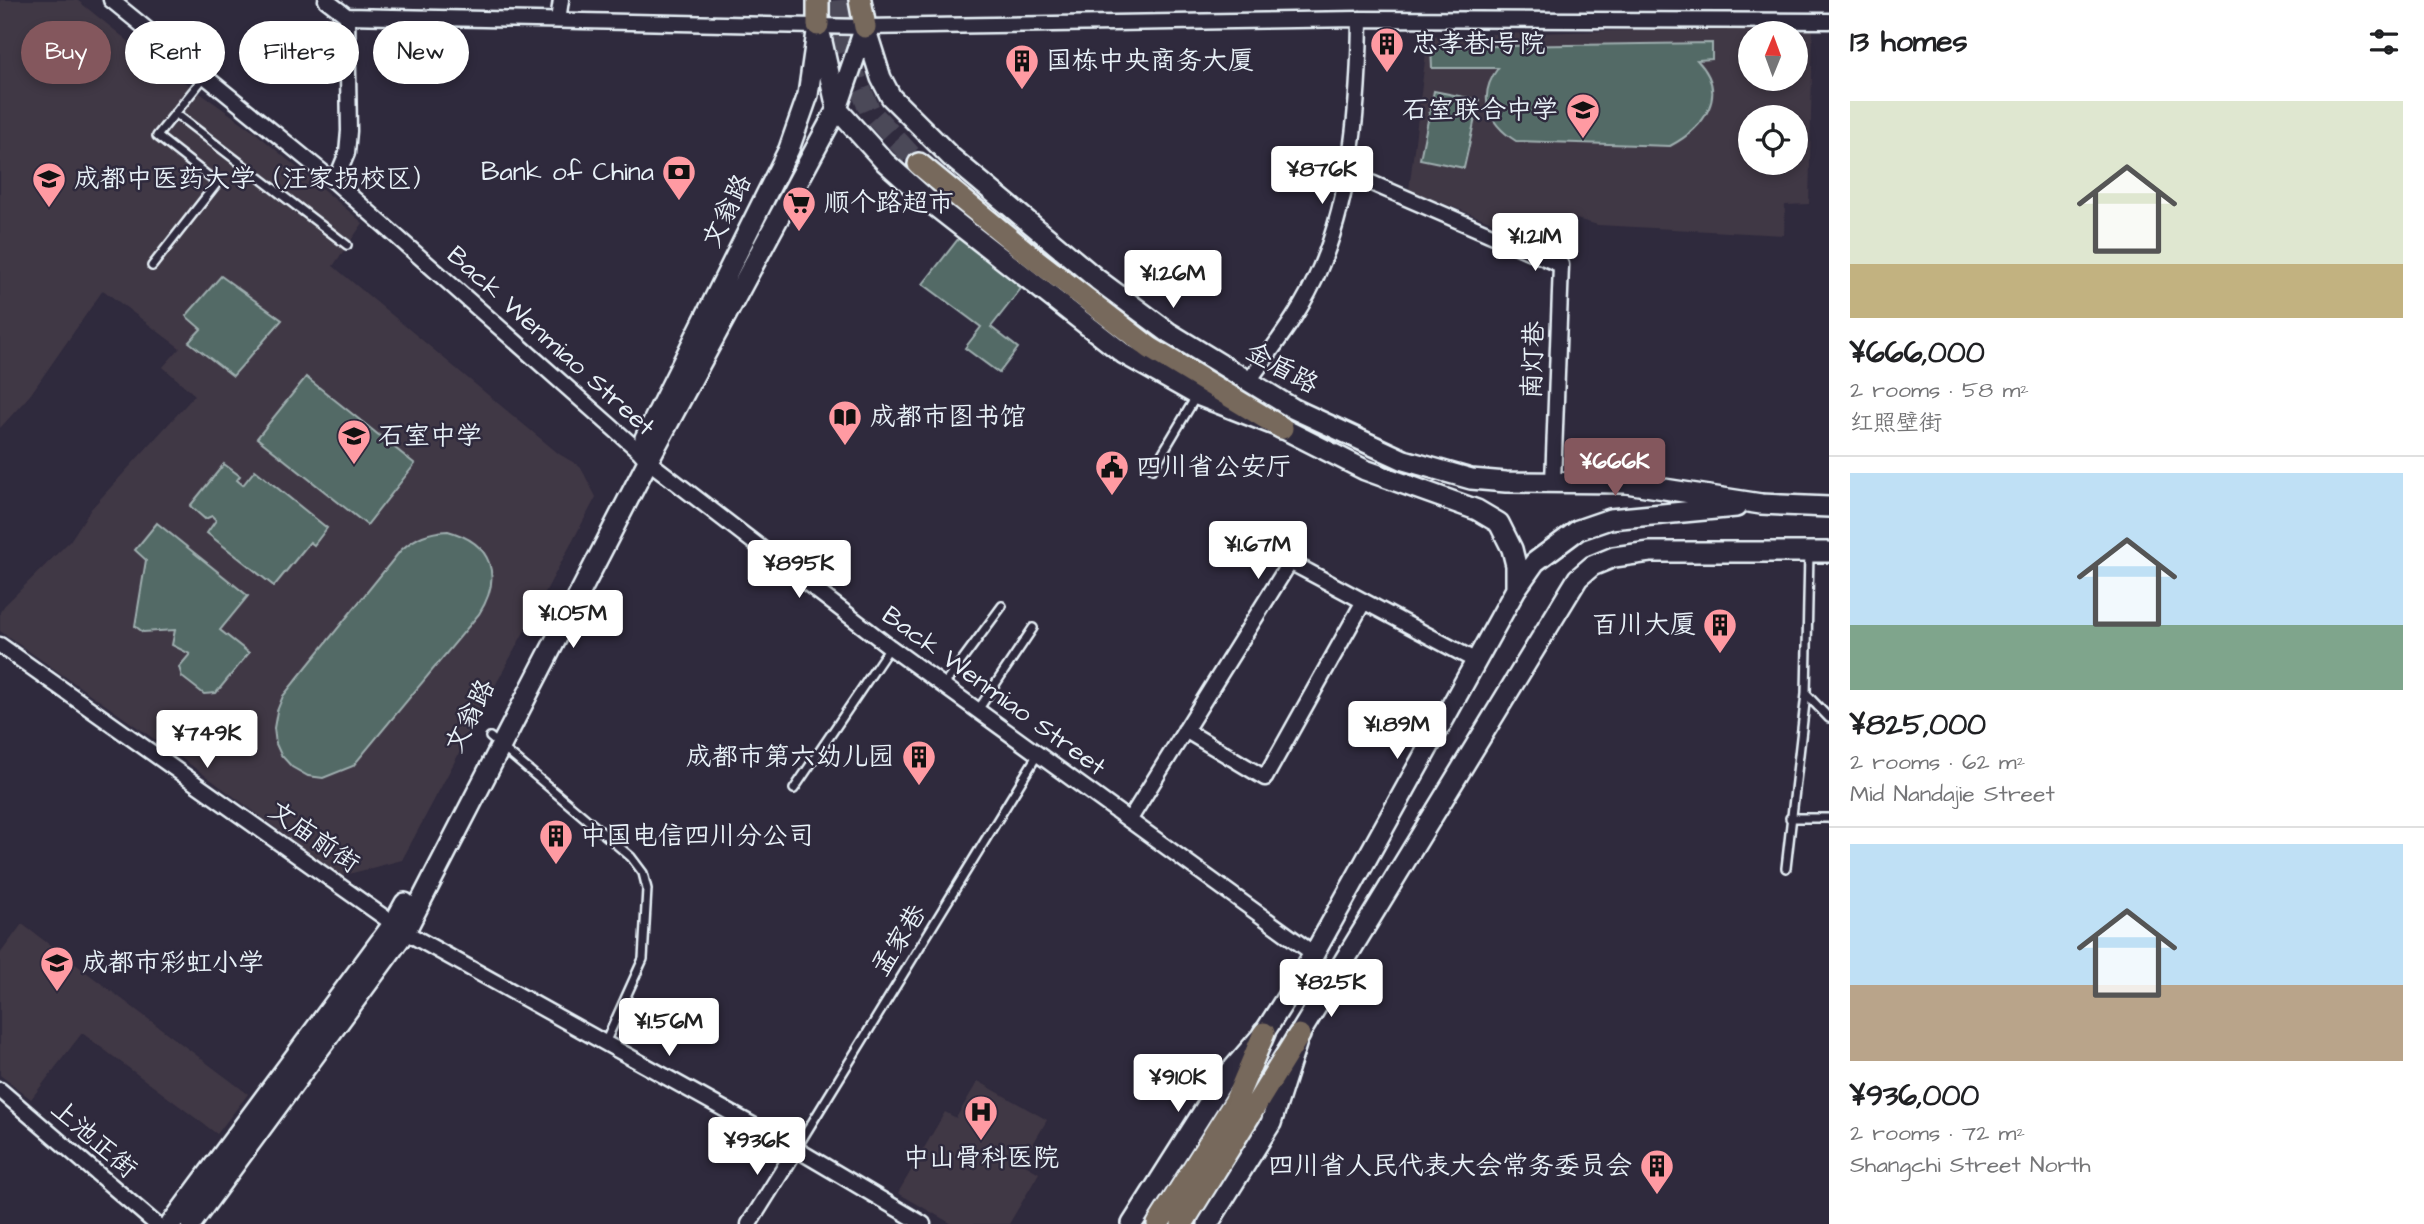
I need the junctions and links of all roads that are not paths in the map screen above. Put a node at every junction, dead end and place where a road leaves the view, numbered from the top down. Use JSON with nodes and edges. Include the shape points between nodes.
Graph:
{"nodes":[{"id":1,"x":111,"y":0,"type":"edge"},
{"id":2,"x":326,"y":0,"type":"edge"},
{"id":3,"x":561,"y":0,"type":"edge"},
{"id":4,"x":818,"y":0,"type":"edge"},
{"id":5,"x":860,"y":0,"type":"edge"},
{"id":6,"x":870,"y":0,"type":"edge"},
{"id":7,"x":347,"y":16,"type":"junction"},
{"id":8,"x":1360,"y":19,"type":"junction"},
{"id":9,"x":558,"y":20,"type":"junction"},
{"id":10,"x":137,"y":21,"type":"edge"},
{"id":11,"x":1829,"y":21,"type":"edge"},
{"id":12,"x":818,"y":25,"type":"junction"},
{"id":13,"x":865,"y":27,"type":"junction"},
{"id":14,"x":198,"y":84,"type":"edge"},
{"id":15,"x":216,"y":84,"type":"edge"},
{"id":16,"x":837,"y":109,"type":"junction"},
{"id":17,"x":175,"y":113,"type":"junction"},
{"id":18,"x":919,"y":164,"type":"tunnel mouth"},
{"id":19,"x":1346,"y":172,"type":"junction"},
{"id":20,"x":335,"y":182,"type":"junction"},
{"id":21,"x":347,"y":245,"type":"dead end"},
{"id":22,"x":152,"y":266,"type":"dead end"},
{"id":23,"x":1248,"y":382,"type":"junction"},
{"id":24,"x":1197,"y":394,"type":"junction"},
{"id":25,"x":1282,"y":428,"type":"junction"},
{"id":26,"x":643,"y":456,"type":"junction"},
{"id":27,"x":1153,"y":469,"type":"dead end"},
{"id":28,"x":1553,"y":482,"type":"junction"},
{"id":29,"x":1761,"y":504,"type":"junction"},
{"id":30,"x":1829,"y":506,"type":"edge"},
{"id":31,"x":1809,"y":552,"type":"junction"},
{"id":32,"x":1829,"y":552,"type":"edge"},
{"id":33,"x":1516,"y":589,"type":"junction"},
{"id":34,"x":1364,"y":601,"type":"junction"},
{"id":35,"x":1002,"y":606,"type":"dead end"},
{"id":36,"x":1033,"y":628,"type":"dead end"},
{"id":37,"x":0,"y":645,"type":"edge"},
{"id":38,"x":890,"y":647,"type":"junction"},
{"id":39,"x":1476,"y":661,"type":"junction"},
{"id":40,"x":943,"y":686,"type":"junction"},
{"id":41,"x":1806,"y":694,"type":"junction"},
{"id":42,"x":978,"y":710,"type":"junction"},
{"id":43,"x":1829,"y":718,"type":"edge"},
{"id":44,"x":1185,"y":730,"type":"junction"},
{"id":45,"x":496,"y":741,"type":"junction"},
{"id":46,"x":1039,"y":754,"type":"junction"},
{"id":47,"x":794,"y":789,"type":"dead end"},
{"id":48,"x":1790,"y":818,"type":"junction"},
{"id":49,"x":1829,"y":818,"type":"edge"},
{"id":50,"x":1130,"y":819,"type":"junction"},
{"id":51,"x":1786,"y":868,"type":"dead end"},
{"id":52,"x":399,"y":928,"type":"junction"},
{"id":53,"x":1314,"y":954,"type":"junction"},
{"id":54,"x":1264,"y":1033,"type":"junction"},
{"id":55,"x":1299,"y":1035,"type":"junction"},
{"id":56,"x":605,"y":1043,"type":"junction"},
{"id":57,"x":0,"y":1090,"type":"edge"},
{"id":58,"x":1244,"y":1107,"type":"junction"},
{"id":59,"x":796,"y":1149,"type":"junction"},
{"id":60,"x":156,"y":1224,"type":"edge"},
{"id":61,"x":171,"y":1224,"type":"edge"},
{"id":62,"x":191,"y":1224,"type":"edge"},
{"id":63,"x":749,"y":1224,"type":"edge"},
{"id":64,"x":923,"y":1224,"type":"edge"},
{"id":65,"x":1132,"y":1224,"type":"edge"},
{"id":66,"x":1158,"y":1224,"type":"edge"},
{"id":67,"x":1182,"y":1224,"type":"edge"},
{"id":68,"x":1208,"y":1224,"type":"edge"}],
"edges":[{"from":1,"to":10,"type":"street","name":"Back Wenmiao Street"},
{"from":2,"to":7,"type":"street"},
{"from":3,"to":9,"type":"street"},
{"from":4,"to":12,"type":"main road","name":"文翁路"},
{"from":5,"to":13,"type":"main road"},
{"from":6,"to":13,"type":"main road"},
{"from":7,"to":9,"type":"street"},
{"from":7,"to":20,"type":"street","via":[[349,131],[347,153]]},
{"from":8,"to":11,"type":"street"},
{"from":8,"to":13,"type":"street"},
{"from":8,"to":19,"type":"street","via":[[1360,62]]},
{"from":9,"to":12,"type":"street"},
{"from":12,"to":13,"type":"street"},
{"from":12,"to":16,"type":"main road"},
{"from":12,"to":26,"type":"main road","name":"文翁路","via":[[808,95],[789,149]]},
{"from":13,"to":16,"type":"main road","name":"文翁路"},
{"from":13,"to":23,"type":"main road","name":"金盾路","via":[[891,97],[951,157],[1098,280],[1168,332]]},
{"from":14,"to":17,"type":"lane"},
{"from":15,"to":20,"type":"street","name":"Back Wenmiao Street"},
{"from":16,"to":24,"type":"main road","name":"金盾路","via":[[931,203],[1124,354]]},
{"from":16,"to":26,"type":"main road","name":"文翁路"},
{"from":17,"to":21,"type":"lane"},
{"from":17,"to":22,"type":"lane","via":[[157,136],[217,183]]},
{"from":18,"to":25,"type":"main road","name":"金盾路","via":[[1150,348]]},
{"from":19,"to":23,"type":"street","via":[[1320,269],[1293,318]]},
{"from":19,"to":28,"type":"street","name":"南灯巷","via":[[1561,264]]},
{"from":20,"to":26,"type":"street","name":"Back Wenmiao Street"},
{"from":23,"to":28,"type":"main road","name":"金盾路","via":[[1340,431],[1416,464],[1471,479]]},
{"from":24,"to":25,"type":"main road","name":"金盾路"},
{"from":24,"to":27,"type":"lane"},
{"from":25,"to":33,"type":"main road","name":"金盾路","via":[[1365,470],[1477,510],[1499,523],[1512,549]]},
{"from":26,"to":38,"type":"street","name":"Back Wenmiao Street"},
{"from":26,"to":45,"type":"main road","name":"文翁路"},
{"from":28,"to":29,"type":"main road","name":"金盾路","via":[[1626,483]]},
{"from":29,"to":30,"type":"main road"},
{"from":29,"to":33,"type":"main road","via":[[1599,522],[1578,530],[1535,562]]},
{"from":31,"to":32,"type":"main road"},
{"from":31,"to":41,"type":"lane"},
{"from":31,"to":55,"type":"main road","via":[[1650,551],[1614,557],[1578,578]]},
{"from":33,"to":39,"type":"main road"},
{"from":34,"to":39,"type":"street"},
{"from":34,"to":44,"type":"street","via":[[1290,562]]},
{"from":34,"to":44,"type":"street","via":[[1265,778]]},
{"from":35,"to":40,"type":"lane"},
{"from":36,"to":42,"type":"lane"},
{"from":37,"to":52,"type":"street","name":"文庙前街"},
{"from":38,"to":40,"type":"street","name":"Back Wenmiao Street"},
{"from":38,"to":47,"type":"lane"},
{"from":39,"to":53,"type":"main road"},
{"from":40,"to":42,"type":"street","name":"Back Wenmiao Street"},
{"from":41,"to":43,"type":"lane"},
{"from":41,"to":48,"type":"lane"},
{"from":42,"to":46,"type":"street","name":"Back Wenmiao Street"},
{"from":44,"to":50,"type":"street"},
{"from":45,"to":52,"type":"main road","name":"文翁路"},
{"from":45,"to":56,"type":"lane","via":[[631,857],[643,873],[647,889],[643,959]]},
{"from":46,"to":50,"type":"street","name":"Back Wenmiao Street"},
{"from":46,"to":59,"type":"lane","name":"孟家巷"},
{"from":48,"to":49,"type":"lane"},
{"from":48,"to":51,"type":"lane"},
{"from":50,"to":53,"type":"street","name":"Back Wenmiao Street"},
{"from":52,"to":56,"type":"street","name":"文庙前街"},
{"from":52,"to":61,"type":"main road","name":"文翁路"},
{"from":52,"to":62,"type":"main road","name":"文翁路"},
{"from":53,"to":54,"type":"main road"},
{"from":54,"to":58,"type":"main road"},
{"from":54,"to":65,"type":"main road","via":[[1224,1079]]},
{"from":55,"to":58,"type":"main road"},
{"from":55,"to":68,"type":"main road","via":[[1271,1124]]},
{"from":56,"to":59,"type":"street","name":"文庙前街"},
{"from":57,"to":60,"type":"street","name":"上池正街"},
{"from":58,"to":66,"type":"main road"},
{"from":58,"to":67,"type":"main road"},
{"from":59,"to":63,"type":"street"},
{"from":59,"to":64,"type":"street","name":"文庙前街"}]}
